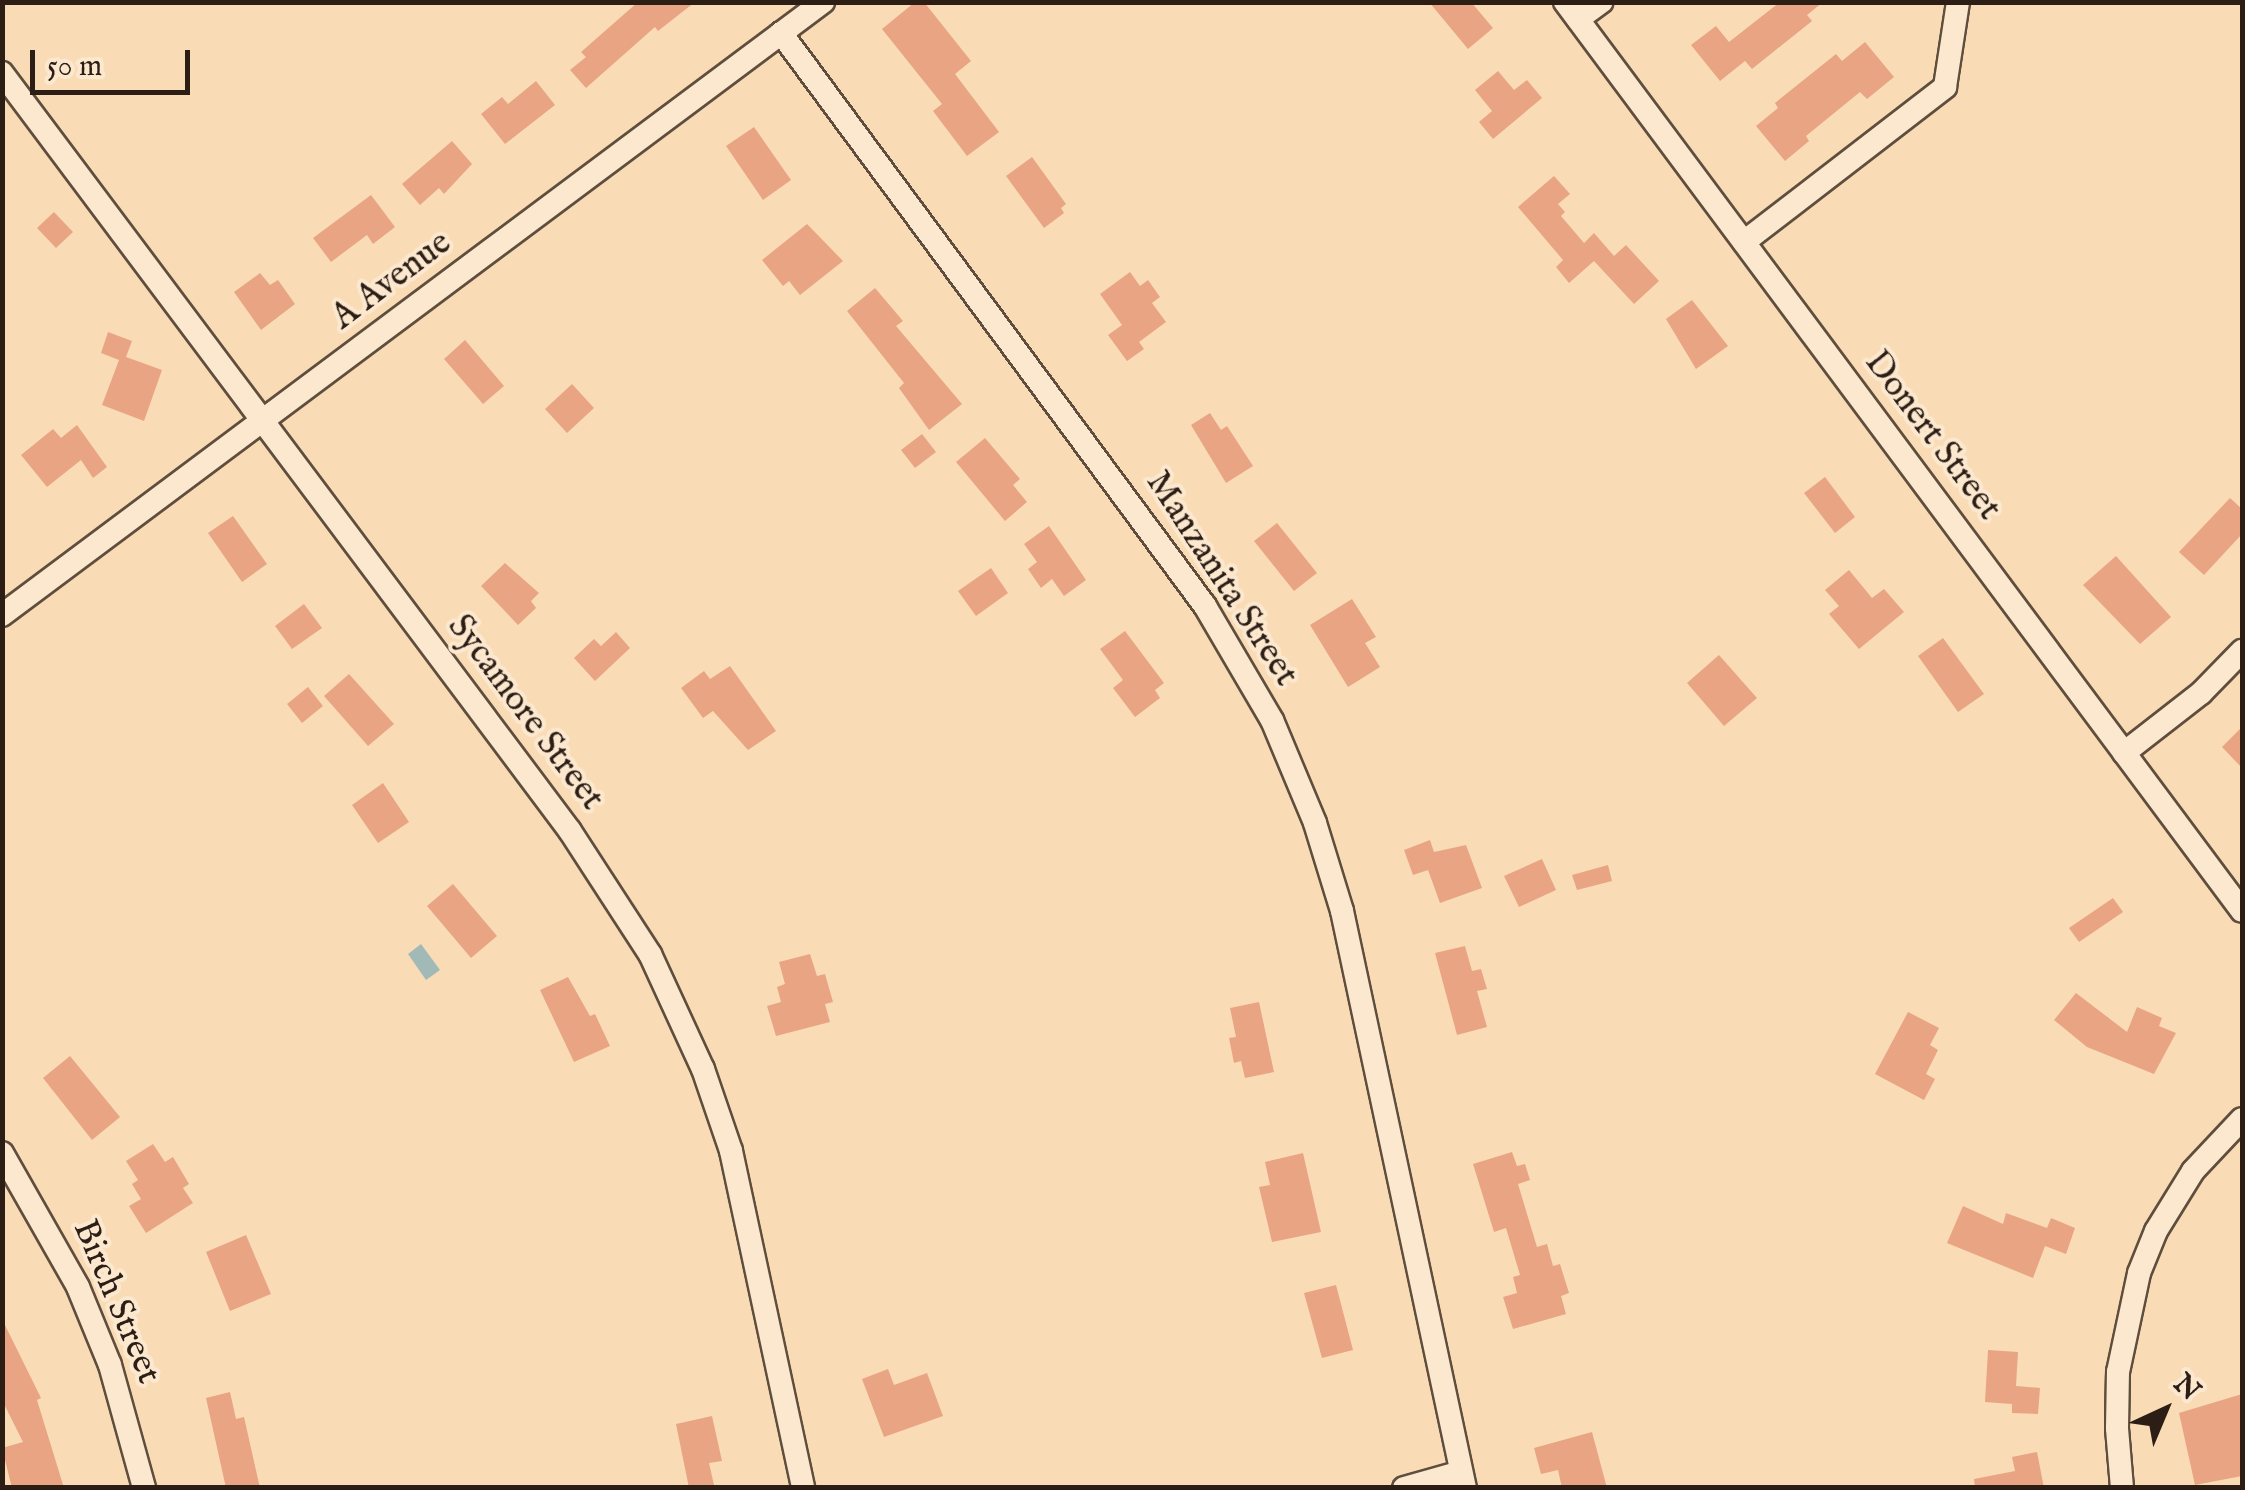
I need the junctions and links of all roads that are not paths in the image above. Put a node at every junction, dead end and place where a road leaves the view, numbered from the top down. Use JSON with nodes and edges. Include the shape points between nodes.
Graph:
{"nodes":[{"id":1,"x":822,"y":2,"type":"edge"},
{"id":2,"x":1601,"y":2,"type":"edge"},
{"id":3,"x":1958,"y":2,"type":"edge"},
{"id":4,"x":1571,"y":11,"type":"edge"},
{"id":5,"x":781,"y":33,"type":"junction"},
{"id":6,"x":2,"y":73,"type":"edge"},
{"id":7,"x":1744,"y":242,"type":"junction"},
{"id":8,"x":262,"y":421,"type":"junction"},
{"id":9,"x":2,"y":615,"type":"edge"},
{"id":10,"x":2242,"y":651,"type":"edge"},
{"id":11,"x":2124,"y":753,"type":"junction"},
{"id":12,"x":2242,"y":911,"type":"edge"},
{"id":13,"x":2242,"y":1119,"type":"edge"},
{"id":14,"x":2,"y":1153,"type":"edge"},
{"id":15,"x":1463,"y":1480,"type":"edge"},
{"id":16,"x":144,"y":1488,"type":"edge"},
{"id":17,"x":803,"y":1488,"type":"edge"},
{"id":18,"x":1404,"y":1488,"type":"edge"},
{"id":19,"x":2122,"y":1488,"type":"edge"}],
"edges":[{"from":1,"to":5,"type":"street","name":"A Avenue"},
{"from":2,"to":4,"type":"street"},
{"from":3,"to":7,"type":"street","via":[[1945,87]]},
{"from":4,"to":7,"type":"street","name":"Donert Street"},
{"from":5,"to":8,"type":"street","name":"A Avenue"},
{"from":5,"to":15,"type":"street","name":"Manzanita Street","via":[[1194,591],[1272,720],[1315,822],[1342,912]]},
{"from":6,"to":8,"type":"street","name":"Sycamore Street"},
{"from":7,"to":11,"type":"street","name":"Donert Street"},
{"from":8,"to":9,"type":"street","name":"A Avenue"},
{"from":8,"to":17,"type":"street","name":"Sycamore Street","via":[[570,831],[670,992],[731,1151]]},
{"from":10,"to":11,"type":"street"},
{"from":11,"to":12,"type":"street","name":"Donert Street"},
{"from":13,"to":19,"type":"street","via":[[2186,1182],[2139,1273],[2118,1372]]},
{"from":14,"to":16,"type":"street","name":"Birch Street","via":[[78,1287],[110,1365]]},
{"from":15,"to":18,"type":"street"}]}
